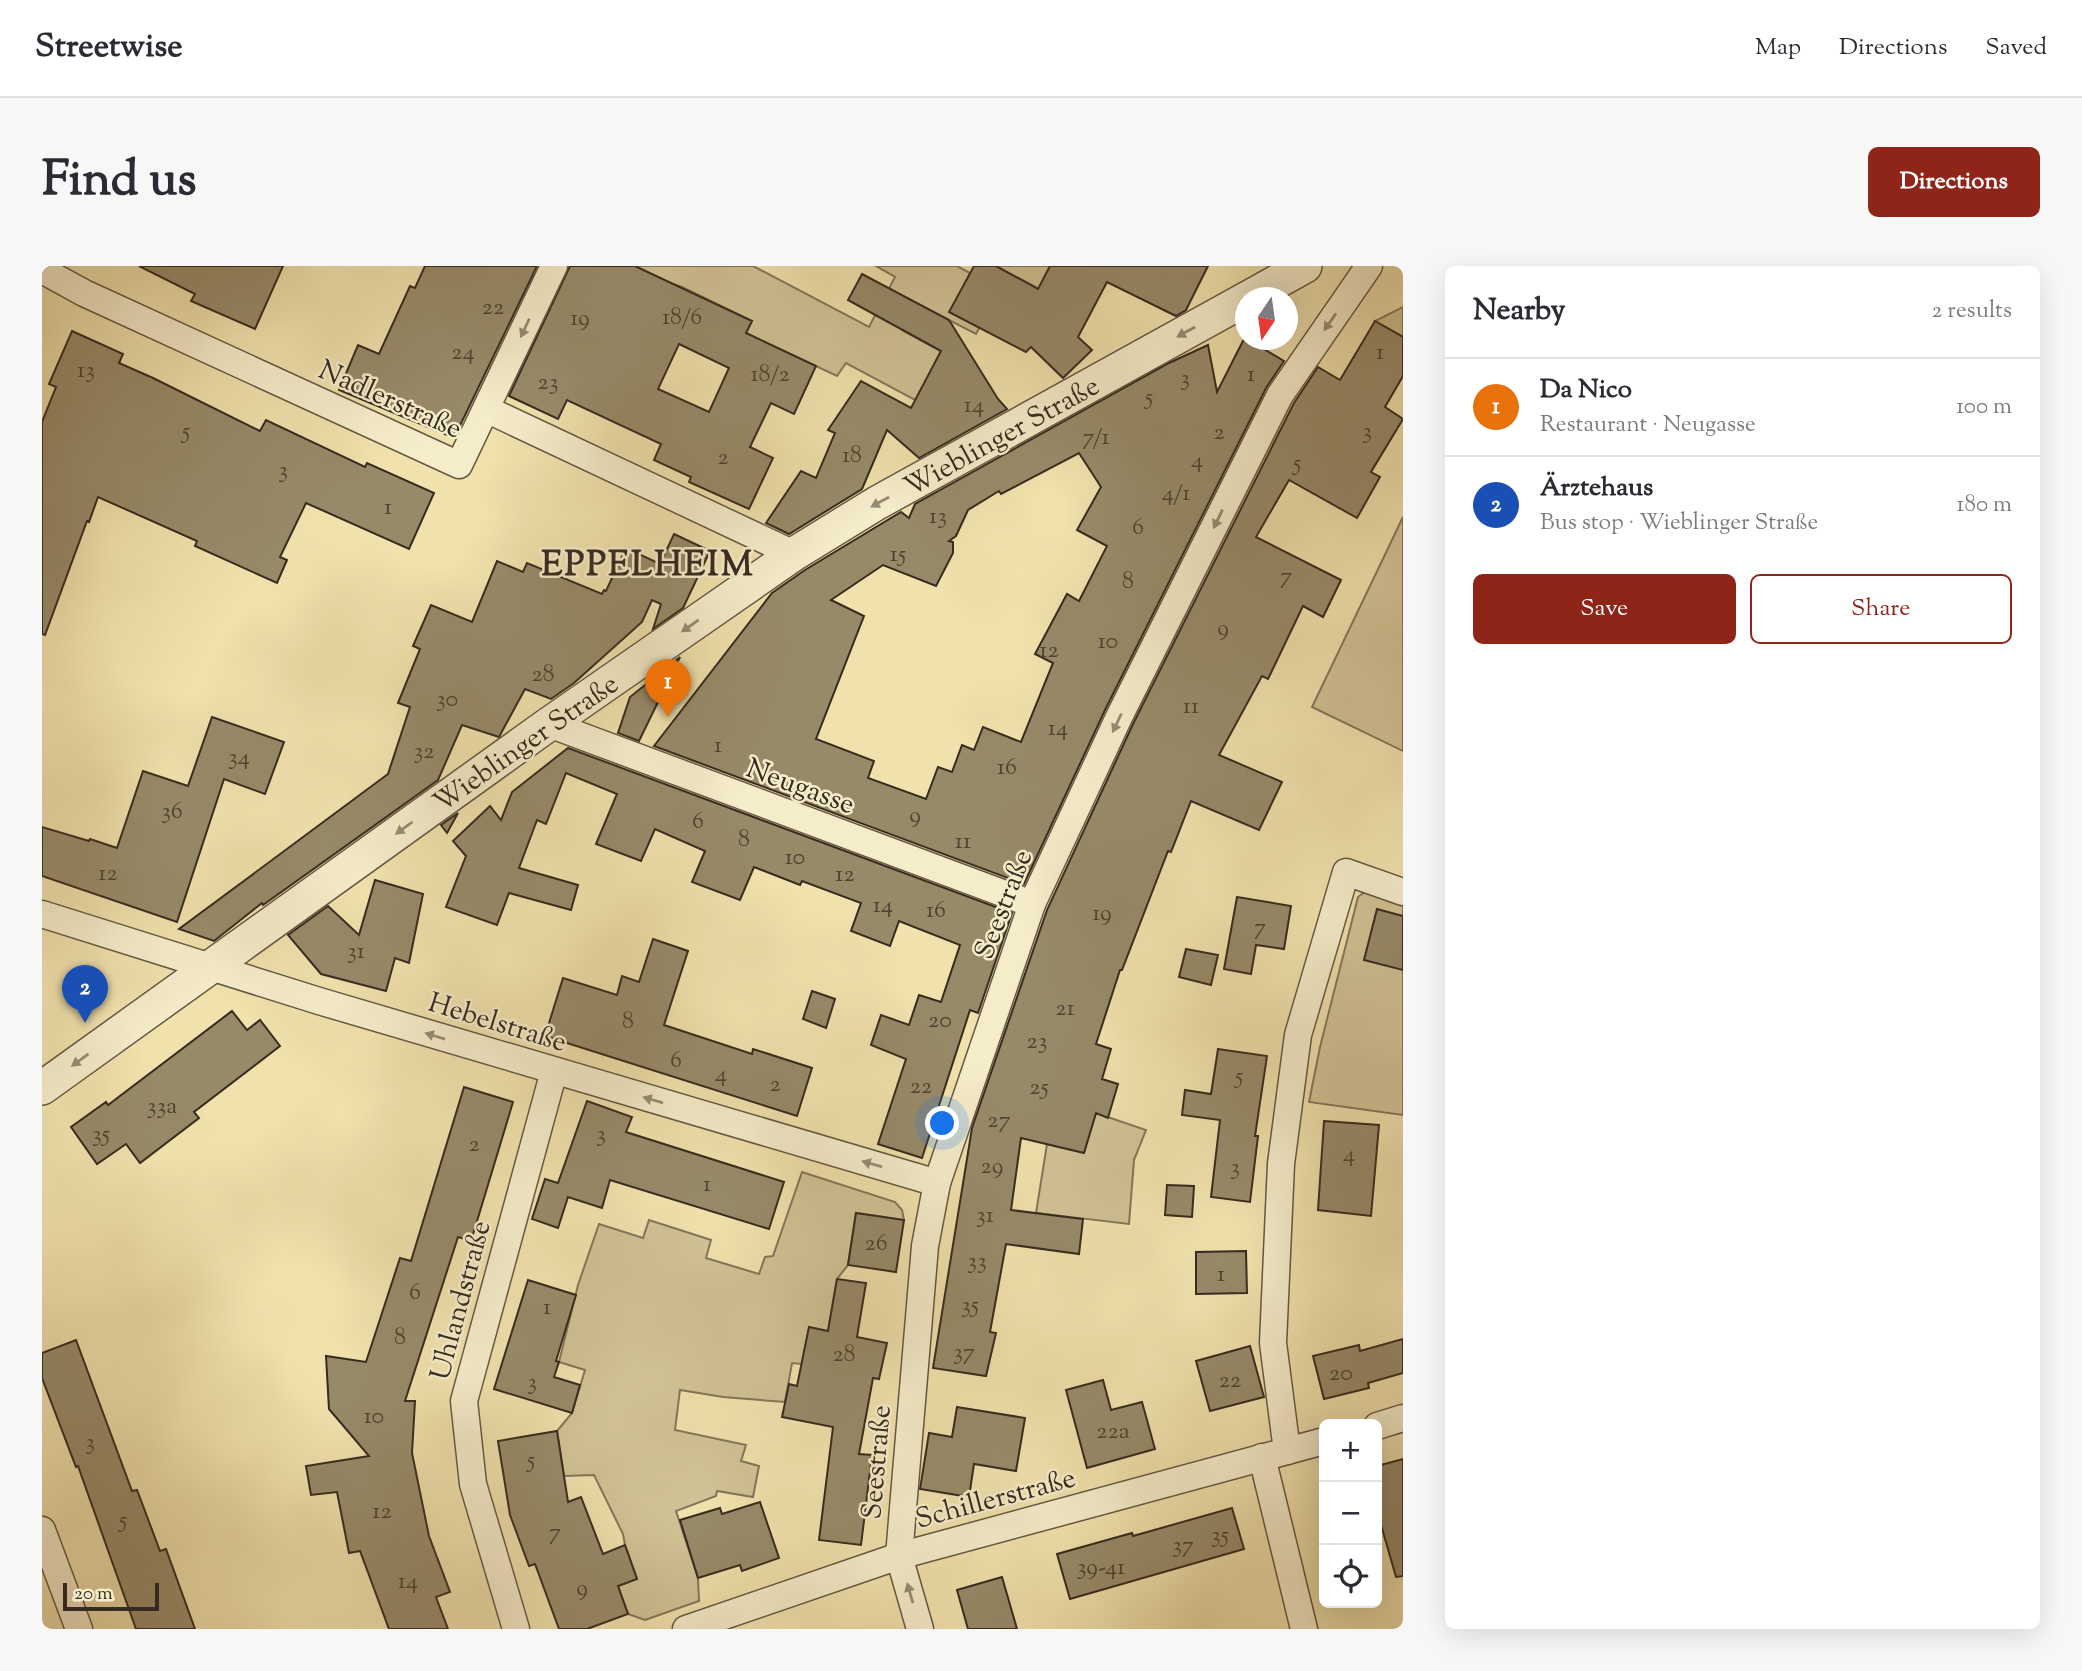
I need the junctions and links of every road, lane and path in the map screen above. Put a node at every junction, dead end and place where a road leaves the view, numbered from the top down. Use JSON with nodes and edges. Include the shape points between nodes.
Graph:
{"nodes":[{"id":1,"x":554,"y":266,"type":"edge"},
{"id":2,"x":1305,"y":266,"type":"edge"},
{"id":3,"x":1369,"y":266,"type":"edge"},
{"id":4,"x":46,"y":275,"type":"edge"},
{"id":5,"x":1267,"y":287,"type":"edge"},
{"id":6,"x":1235,"y":305,"type":"edge"},
{"id":7,"x":486,"y":409,"type":"junction"},
{"id":8,"x":794,"y":554,"type":"junction"},
{"id":9,"x":549,"y":724,"type":"junction"},
{"id":10,"x":1403,"y":892,"type":"edge"},
{"id":11,"x":1031,"y":904,"type":"junction"},
{"id":12,"x":42,"y":914,"type":"edge"},
{"id":13,"x":209,"y":968,"type":"junction"},
{"id":14,"x":554,"y":1071,"type":"junction"},
{"id":15,"x":42,"y":1088,"type":"edge"},
{"id":16,"x":937,"y":1183,"type":"junction"},
{"id":17,"x":1403,"y":1418,"type":"edge"},
{"id":18,"x":1382,"y":1424,"type":"edge"},
{"id":19,"x":1319,"y":1442,"type":"edge"},
{"id":20,"x":1275,"y":1454,"type":"junction"},
{"id":21,"x":42,"y":1530,"type":"edge"},
{"id":22,"x":899,"y":1556,"type":"junction"},
{"id":23,"x":79,"y":1629,"type":"edge"},
{"id":24,"x":516,"y":1629,"type":"edge"},
{"id":25,"x":686,"y":1629,"type":"edge"},
{"id":26,"x":920,"y":1629,"type":"edge"},
{"id":27,"x":1304,"y":1629,"type":"edge"}],
"edges":[{"from":1,"to":7,"type":"street","one_way":true},
{"from":2,"to":5,"type":"street","name":"Wieblinger Straße"},
{"from":3,"to":11,"type":"street","name":"Seestraße","one_way":true,"via":[[1280,395]]},
{"from":4,"to":7,"type":"street","name":"Nadlerstraße","via":[[459,466]]},
{"from":6,"to":8,"type":"street","name":"Wieblinger Straße","one_way":true,"via":[[877,503]]},
{"from":7,"to":8,"type":"street","name":"Nadlerstraße"},
{"from":8,"to":9,"type":"street","name":"Wieblinger Straße","one_way":true},
{"from":9,"to":11,"type":"street","name":"Neugasse"},
{"from":9,"to":13,"type":"street","name":"Wieblinger Straße","one_way":true},
{"from":10,"to":20,"type":"street","via":[[1346,872],[1298,1035],[1281,1164],[1273,1343]]},
{"from":11,"to":16,"type":"street","name":"Seestraße"},
{"from":12,"to":13,"type":"street","name":"Hebelstraße"},
{"from":14,"to":13,"type":"street","name":"Hebelstraße","one_way":true},
{"from":13,"to":15,"type":"street","name":"Wieblinger Straße","one_way":true},
{"from":16,"to":14,"type":"street","name":"Hebelstraße","one_way":true},
{"from":14,"to":24,"type":"street","name":"Uhlandstraße","via":[[464,1401],[473,1484]]},
{"from":16,"to":22,"type":"street","name":"Seestraße","via":[[925,1246]]},
{"from":17,"to":18,"type":"street"},
{"from":19,"to":20,"type":"street","name":"Schillerstraße"},
{"from":20,"to":22,"type":"street","name":"Schillerstraße"},
{"from":20,"to":27,"type":"street"},
{"from":21,"to":23,"type":"street"},
{"from":22,"to":25,"type":"street","name":"Schillerstraße"},
{"from":26,"to":22,"type":"street","name":"Seestraße","one_way":true}]}
